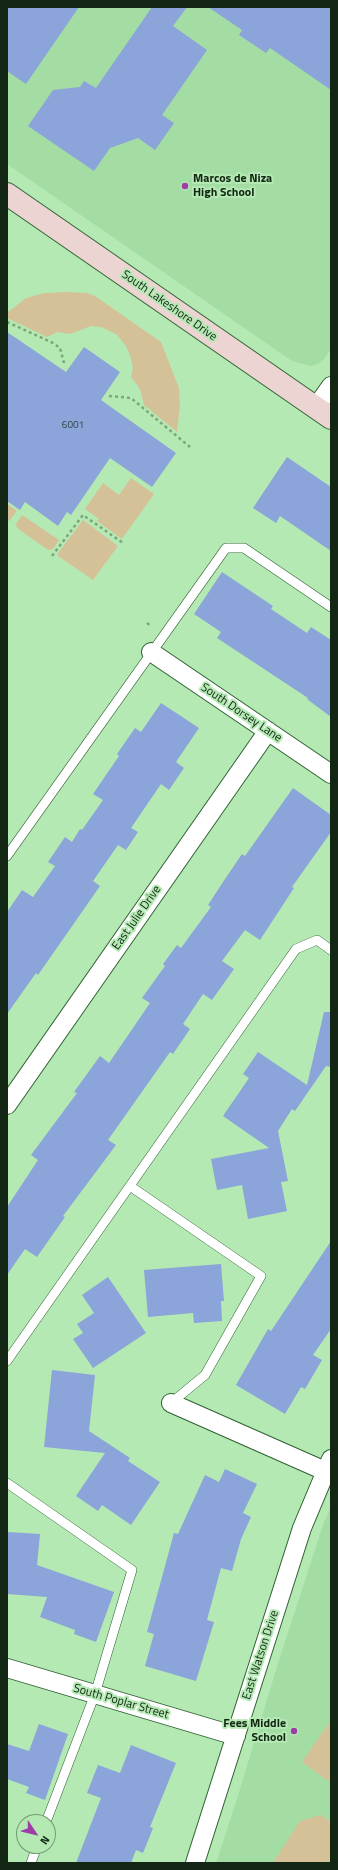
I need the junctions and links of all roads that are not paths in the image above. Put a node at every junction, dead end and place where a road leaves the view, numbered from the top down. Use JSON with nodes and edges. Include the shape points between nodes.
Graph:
{"nodes":[{"id":1,"x":7,"y":194,"type":"edge"},
{"id":2,"x":331,"y":386,"type":"edge"},
{"id":3,"x":323,"y":413,"type":"edge"},
{"id":4,"x":331,"y":607,"type":"edge"},
{"id":5,"x":151,"y":652,"type":"junction"},
{"id":6,"x":268,"y":731,"type":"junction"},
{"id":7,"x":331,"y":774,"type":"edge"},
{"id":8,"x":7,"y":856,"type":"edge"},
{"id":9,"x":331,"y":950,"type":"edge"},
{"id":10,"x":7,"y":1105,"type":"edge"},
{"id":11,"x":130,"y":1186,"type":"junction"},
{"id":12,"x":7,"y":1361,"type":"edge"},
{"id":13,"x":170,"y":1403,"type":"joint"},
{"id":14,"x":328,"y":1465,"type":"edge"},
{"id":15,"x":7,"y":1483,"type":"edge"},
{"id":16,"x":7,"y":1668,"type":"edge"},
{"id":17,"x":95,"y":1694,"type":"junction"},
{"id":18,"x":236,"y":1736,"type":"junction"},
{"id":19,"x":49,"y":1814,"type":"edge"},
{"id":20,"x":195,"y":1863,"type":"edge"}],
"edges":[{"from":1,"to":3,"type":"street","name":"South Lakeshore Drive"},
{"from":2,"to":3,"type":"street"},
{"from":4,"to":5,"type":"lane","via":[[244,548],[226,548]]},
{"from":5,"to":6,"type":"street","name":"South Dorsey Lane"},
{"from":5,"to":8,"type":"lane"},
{"from":6,"to":7,"type":"street","name":"South Dorsey Lane"},
{"from":6,"to":10,"type":"street","name":"East Julie Drive"},
{"from":9,"to":11,"type":"lane","via":[[317,940],[296,949]]},
{"from":11,"to":12,"type":"lane"},
{"from":11,"to":13,"type":"lane","via":[[261,1276],[204,1374]]},
{"from":13,"to":14,"type":"street","name":"East Watson Drive"},
{"from":14,"to":18,"type":"street","name":"East Watson Drive","via":[[302,1528]]},
{"from":15,"to":17,"type":"lane","via":[[132,1570]]},
{"from":16,"to":17,"type":"street","name":"South Poplar Street"},
{"from":17,"to":18,"type":"street","name":"South Poplar Street"},
{"from":17,"to":19,"type":"lane"},
{"from":18,"to":20,"type":"street","name":"East Watson Drive"}]}
